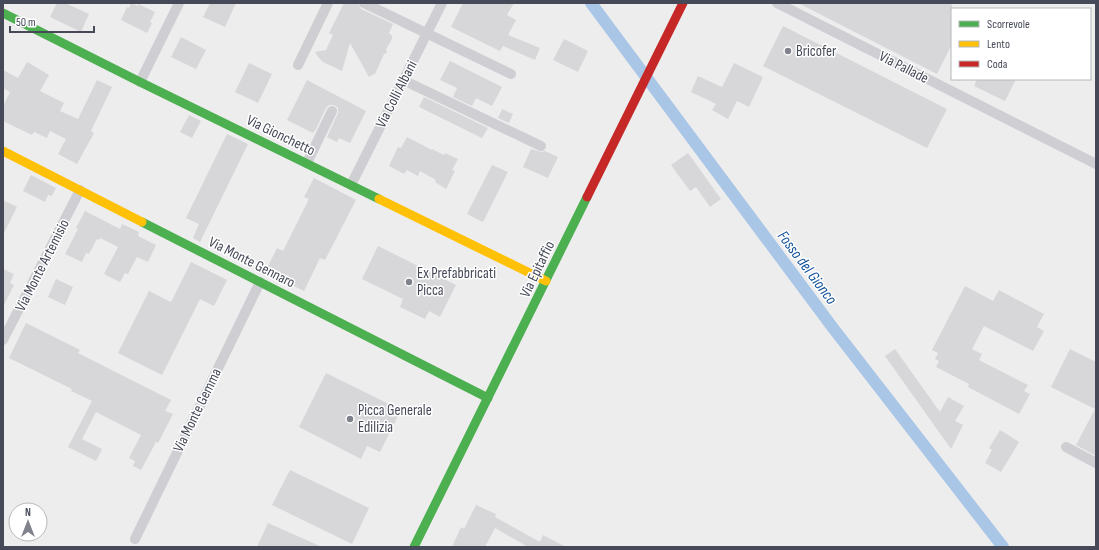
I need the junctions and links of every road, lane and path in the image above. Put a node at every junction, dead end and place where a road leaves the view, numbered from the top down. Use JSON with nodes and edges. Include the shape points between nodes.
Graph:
{"nodes":[{"id":1,"x":179,"y":3,"type":"edge"},
{"id":2,"x":328,"y":3,"type":"edge"},
{"id":3,"x":364,"y":3,"type":"edge"},
{"id":4,"x":442,"y":3,"type":"edge"},
{"id":5,"x":684,"y":3,"type":"edge"},
{"id":6,"x":777,"y":3,"type":"edge"},
{"id":7,"x":3,"y":13,"type":"edge"},
{"id":8,"x":427,"y":33,"type":"junction"},
{"id":9,"x":298,"y":65,"type":"dead end"},
{"id":10,"x":510,"y":74,"type":"dead end"},
{"id":11,"x":403,"y":80,"type":"junction"},
{"id":12,"x":140,"y":82,"type":"junction"},
{"id":13,"x":332,"y":111,"type":"dead end"},
{"id":14,"x":541,"y":146,"type":"dead end"},
{"id":15,"x":3,"y":151,"type":"edge"},
{"id":16,"x":307,"y":164,"type":"junction"},
{"id":17,"x":1096,"y":164,"type":"edge"},
{"id":18,"x":351,"y":185,"type":"junction"},
{"id":19,"x":80,"y":190,"type":"junction"},
{"id":20,"x":546,"y":281,"type":"junction"},
{"id":21,"x":260,"y":282,"type":"junction"},
{"id":22,"x":3,"y":340,"type":"edge"},
{"id":23,"x":488,"y":398,"type":"junction"},
{"id":24,"x":1066,"y":447,"type":"dead end"},
{"id":25,"x":1096,"y":463,"type":"edge"},
{"id":26,"x":135,"y":539,"type":"dead end"},
{"id":27,"x":414,"y":547,"type":"edge"}],
"edges":[{"from":1,"to":12,"type":"street"},
{"from":2,"to":9,"type":"street"},
{"from":3,"to":8,"type":"street"},
{"from":4,"to":8,"type":"street","name":"Via Colli Albani"},
{"from":5,"to":20,"type":"street","name":"Via Epitaffio"},
{"from":6,"to":17,"type":"street","name":"Via Pallade"},
{"from":7,"to":12,"type":"street","name":"Via Gionchetto"},
{"from":8,"to":10,"type":"street"},
{"from":8,"to":11,"type":"street","name":"Via Colli Albani"},
{"from":11,"to":14,"type":"street"},
{"from":11,"to":18,"type":"street","name":"Via Colli Albani"},
{"from":12,"to":16,"type":"street","name":"Via Gionchetto"},
{"from":13,"to":16,"type":"street"},
{"from":15,"to":19,"type":"street","name":"Via Monte Gennaro"},
{"from":16,"to":18,"type":"street","name":"Via Gionchetto"},
{"from":18,"to":20,"type":"street","name":"Via Gionchetto"},
{"from":19,"to":21,"type":"street","name":"Via Monte Gennaro"},
{"from":19,"to":22,"type":"street","name":"Via Monte Artemisio"},
{"from":20,"to":23,"type":"street","name":"Via Epitaffio"},
{"from":21,"to":23,"type":"street","name":"Via Monte Gennaro"},
{"from":21,"to":26,"type":"street","name":"Via Monte Gemma"},
{"from":23,"to":27,"type":"street","name":"Via Epitaffio"},
{"from":24,"to":25,"type":"street"}]}
